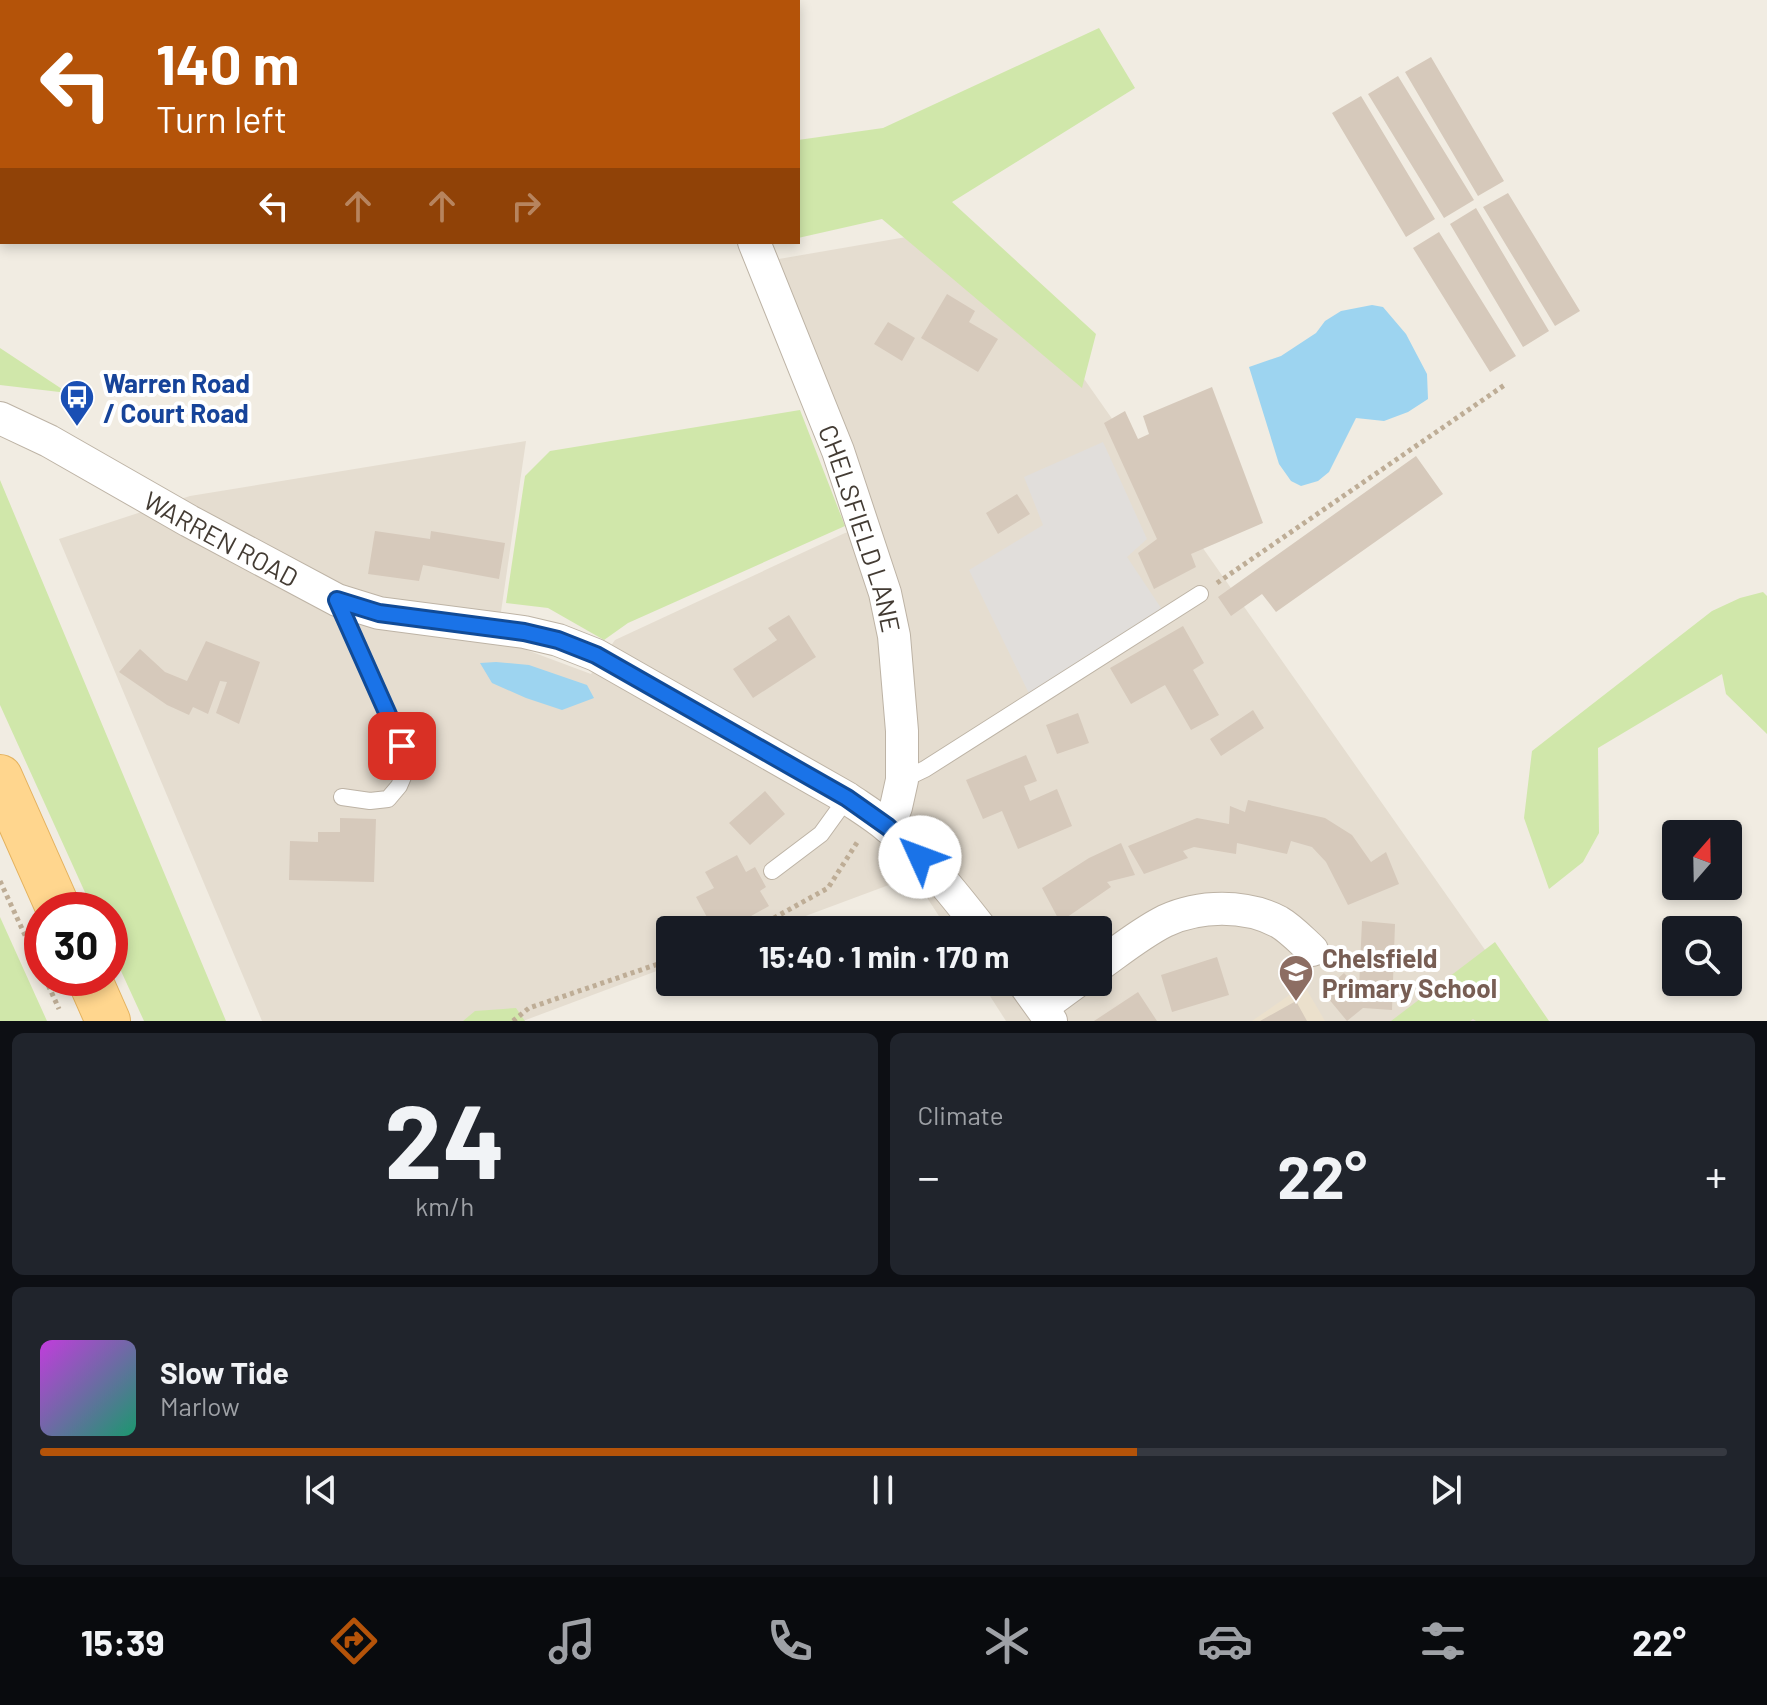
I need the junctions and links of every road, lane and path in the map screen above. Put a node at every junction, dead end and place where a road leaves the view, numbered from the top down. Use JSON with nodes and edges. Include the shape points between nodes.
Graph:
{"nodes":[{"id":1,"x":755,"y":244,"type":"edge"},
{"id":2,"x":1506,"y":384,"type":"dead end"},
{"id":3,"x":0,"y":418,"type":"edge"},
{"id":4,"x":1200,"y":594,"type":"joint"},
{"id":5,"x":337,"y":600,"type":"junction"},
{"id":6,"x":0,"y":777,"type":"edge"},
{"id":7,"x":902,"y":780,"type":"junction"},
{"id":8,"x":342,"y":797,"type":"dead end"},
{"id":9,"x":847,"y":798,"type":"junction"},
{"id":10,"x":881,"y":821,"type":"junction"},
{"id":11,"x":772,"y":871,"type":"dead end"},
{"id":12,"x":0,"y":881,"type":"edge"},
{"id":13,"x":51,"y":892,"type":"edge"},
{"id":14,"x":777,"y":916,"type":"edge"},
{"id":15,"x":970,"y":916,"type":"edge"},
{"id":16,"x":24,"y":933,"type":"edge"},
{"id":17,"x":1312,"y":950,"type":"dead end"},
{"id":18,"x":1112,"y":957,"type":"edge"},
{"id":19,"x":656,"y":965,"type":"edge"},
{"id":20,"x":53,"y":996,"type":"edge"},
{"id":21,"x":97,"y":996,"type":"edge"},
{"id":22,"x":64,"y":1021,"type":"edge"},
{"id":23,"x":108,"y":1021,"type":"edge"},
{"id":24,"x":513,"y":1021,"type":"edge"}],
"edges":[{"from":1,"to":7,"type":"street","name":"CHELSFIELD LANE","via":[[838,451],[885,593],[894,636]]},
{"from":2,"to":4,"type":"path"},
{"from":3,"to":5,"type":"street","name":"WARREN ROAD"},
{"from":4,"to":7,"type":"lane"},
{"from":5,"to":8,"type":"lane","via":[[402,746],[405,772],[388,799]]},
{"from":5,"to":9,"type":"street","name":"WARREN ROAD","via":[[379,613],[558,640],[596,655]]},
{"from":6,"to":13,"type":"main road"},
{"from":7,"to":10,"type":"street","name":"CHELSFIELD LANE","via":[[896,807]]},
{"from":9,"to":10,"type":"street","name":"WARREN ROAD"},
{"from":9,"to":11,"type":"lane","via":[[821,834]]},
{"from":10,"to":14,"type":"path","via":[[828,888]]},
{"from":10,"to":15,"type":"street","name":"WARREN ROAD"},
{"from":12,"to":16,"type":"path"},
{"from":17,"to":18,"type":"street","via":[[1265,916],[1213,909],[1164,922]]},
{"from":19,"to":24,"type":"path","via":[[529,1008]]},
{"from":20,"to":22,"type":"path"},
{"from":21,"to":23,"type":"main road"}]}
